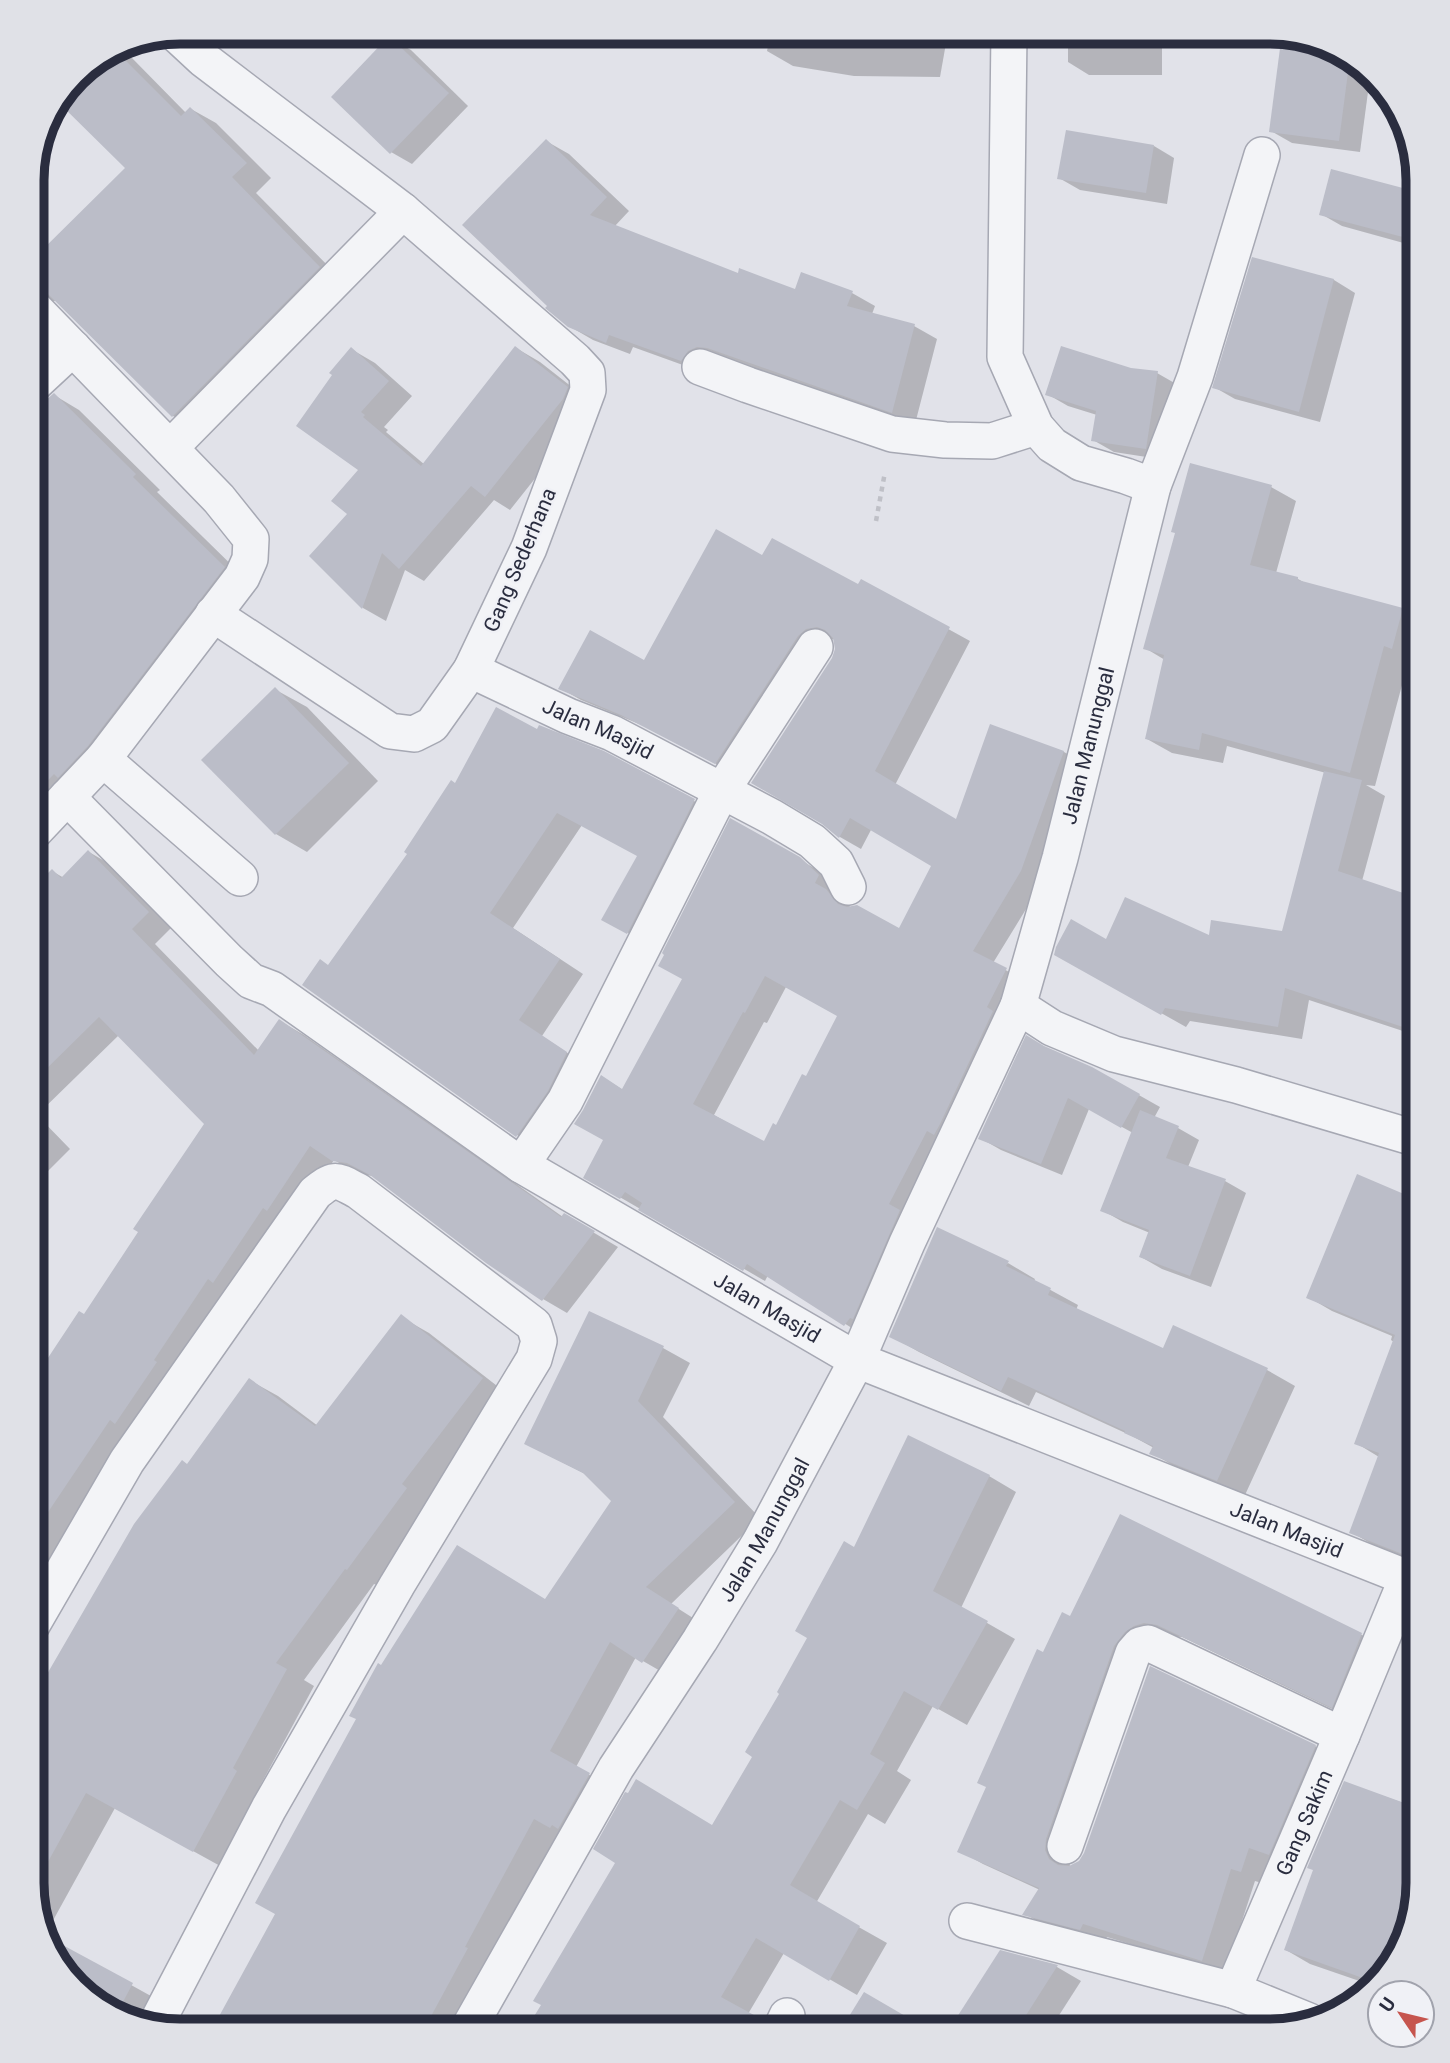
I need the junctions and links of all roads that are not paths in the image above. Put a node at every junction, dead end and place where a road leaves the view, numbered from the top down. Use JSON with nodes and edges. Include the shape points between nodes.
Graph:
{"nodes":[{"id":1,"x":187,"y":44,"type":"edge"},
{"id":2,"x":1009,"y":44,"type":"edge"},
{"id":3,"x":1262,"y":155,"type":"dead end"},
{"id":4,"x":403,"y":211,"type":"junction"},
{"id":5,"x":44,"y":318,"type":"edge"},
{"id":6,"x":73,"y":348,"type":"junction"},
{"id":7,"x":700,"y":367,"type":"dead end"},
{"id":8,"x":44,"y":375,"type":"edge"},
{"id":9,"x":1036,"y":427,"type":"junction"},
{"id":10,"x":170,"y":448,"type":"junction"},
{"id":11,"x":1153,"y":485,"type":"junction"},
{"id":12,"x":213,"y":614,"type":"junction"},
{"id":13,"x":815,"y":647,"type":"dead end"},
{"id":14,"x":471,"y":670,"type":"junction"},
{"id":15,"x":103,"y":759,"type":"junction"},
{"id":16,"x":722,"y":792,"type":"junction"},
{"id":17,"x":67,"y":797,"type":"junction"},
{"id":18,"x":44,"y":821,"type":"edge"},
{"id":19,"x":240,"y":878,"type":"dead end"},
{"id":20,"x":848,"y":887,"type":"dead end"},
{"id":21,"x":1018,"y":1006,"type":"junction"},
{"id":22,"x":1406,"y":1135,"type":"edge"},
{"id":23,"x":521,"y":1165,"type":"junction"},
{"id":24,"x":857,"y":1360,"type":"junction"},
{"id":25,"x":1406,"y":1577,"type":"edge"},
{"id":26,"x":1406,"y":1595,"type":"edge"},
{"id":27,"x":44,"y":1604,"type":"edge"},
{"id":28,"x":1342,"y":1735,"type":"junction"},
{"id":29,"x":1065,"y":1846,"type":"dead end"},
{"id":30,"x":967,"y":1920,"type":"dead end"},
{"id":31,"x":1233,"y":1990,"type":"junction"},
{"id":32,"x":1298,"y":2016,"type":"edge"},
{"id":33,"x":159,"y":2018,"type":"edge"},
{"id":34,"x":474,"y":2019,"type":"edge"}],
"edges":[{"from":1,"to":4,"type":"street","name":"Gang Sederhana"},
{"from":2,"to":9,"type":"street","via":[[1005,357]]},
{"from":3,"to":11,"type":"street","name":"Jalan Manunggal","via":[[1195,377]]},
{"from":4,"to":10,"type":"street"},
{"from":4,"to":14,"type":"street","name":"Gang Sederhana","via":[[587,373],[588,390],[529,548]]},
{"from":5,"to":6,"type":"street"},
{"from":6,"to":8,"type":"street"},
{"from":6,"to":10,"type":"street"},
{"from":7,"to":9,"type":"street","via":[[892,434],[992,441]]},
{"from":9,"to":11,"type":"street","via":[[1052,445],[1081,463]]},
{"from":10,"to":12,"type":"street","via":[[251,539],[250,559],[242,577]]},
{"from":11,"to":21,"type":"street","name":"Jalan Manunggal","via":[[1060,858]]},
{"from":12,"to":14,"type":"street","name":"Gang Sederhana","via":[[390,731],[414,734],[432,725]]},
{"from":12,"to":15,"type":"street"},
{"from":13,"to":16,"type":"street"},
{"from":14,"to":16,"type":"street","name":"Jalan Masjid","via":[[612,733]]},
{"from":15,"to":17,"type":"street"},
{"from":15,"to":19,"type":"street"},
{"from":16,"to":20,"type":"street","name":"Jalan Masjid","via":[[812,841],[836,863]]},
{"from":16,"to":23,"type":"street","via":[[565,1101]]},
{"from":17,"to":18,"type":"street"},
{"from":17,"to":23,"type":"street","name":"Jalan Masjid","via":[[251,981],[272,989]]},
{"from":21,"to":22,"type":"street","via":[[1052,1028],[1114,1054]]},
{"from":21,"to":24,"type":"street","name":"Jalan Manunggal"},
{"from":23,"to":24,"type":"street","name":"Jalan Masjid"},
{"from":24,"to":25,"type":"street","name":"Jalan Masjid"},
{"from":24,"to":34,"type":"street","name":"Jalan Manunggal","via":[[760,1542],[616,1768]]},
{"from":26,"to":28,"type":"street","name":"Gang Sakim"},
{"from":27,"to":33,"type":"street","via":[[127,1461],[315,1193],[330,1181],[358,1191],[534,1325],[539,1341],[534,1359],[269,1808]]},
{"from":28,"to":29,"type":"street","via":[[1148,1643],[1140,1644]]},
{"from":28,"to":31,"type":"street","name":"Gang Sakim"},
{"from":30,"to":31,"type":"street"},
{"from":31,"to":32,"type":"street"}]}
